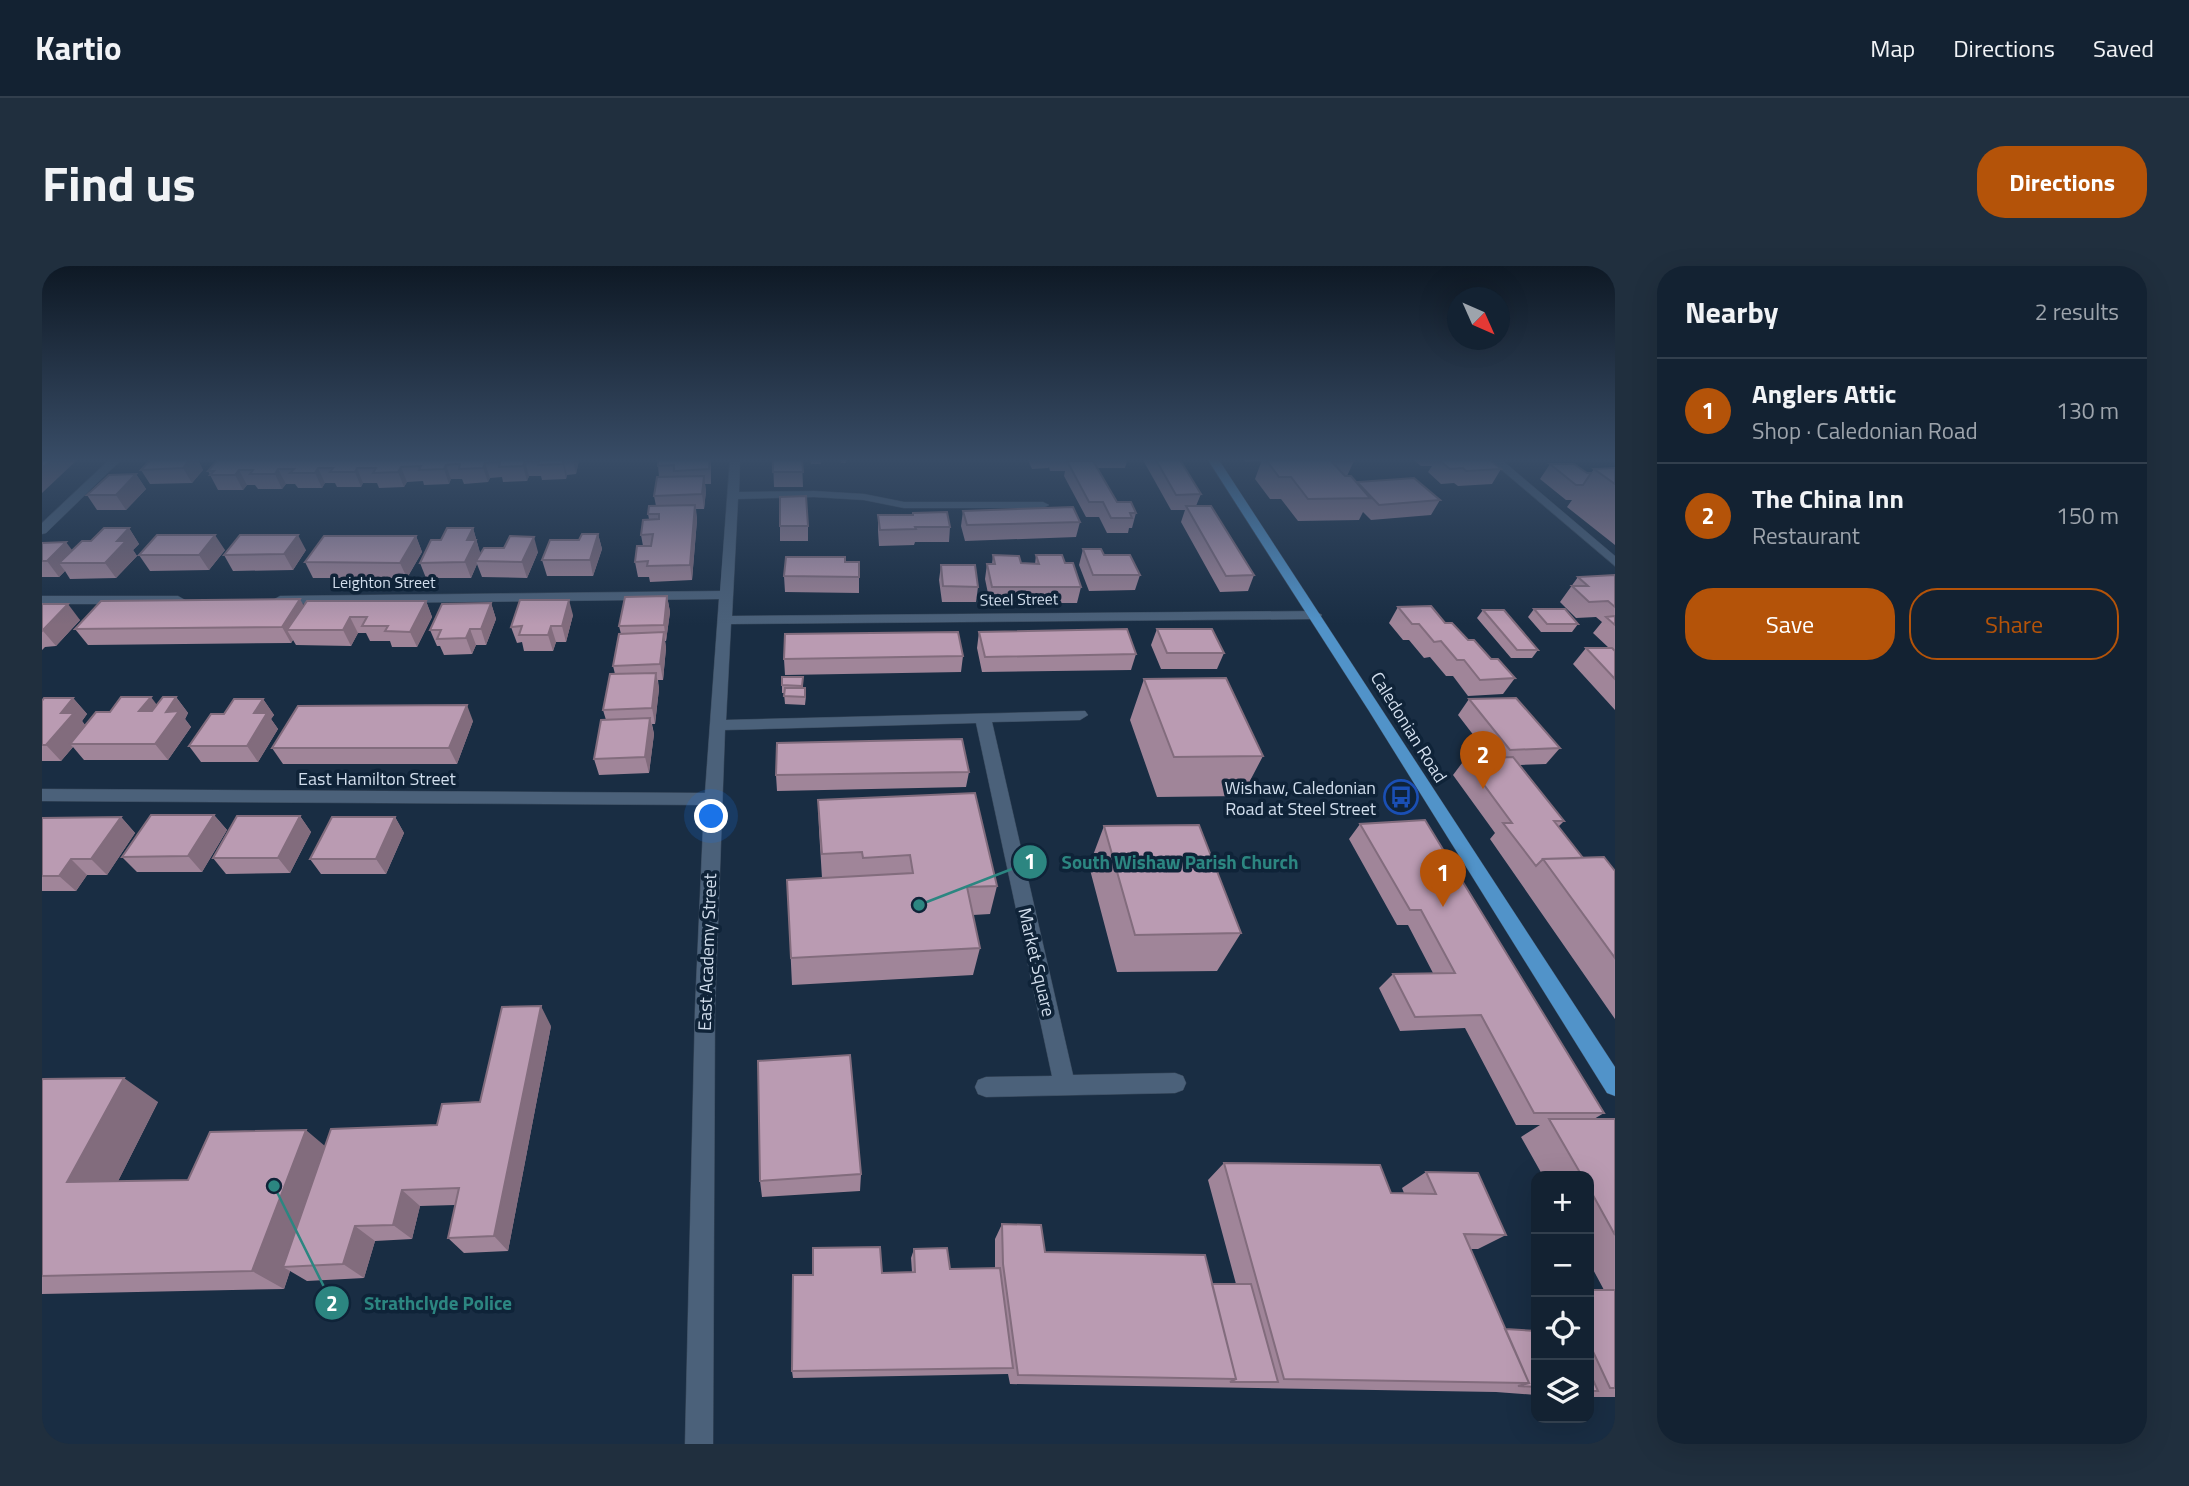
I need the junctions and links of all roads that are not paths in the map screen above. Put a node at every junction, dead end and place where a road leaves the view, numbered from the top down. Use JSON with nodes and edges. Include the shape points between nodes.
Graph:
{"nodes":[{"id":1,"x":58,"y":515,"type":"edge"},
{"id":2,"x":732,"y":515,"type":"edge"},
{"id":3,"x":1249,"y":515,"type":"edge"},
{"id":4,"x":1560,"y":515,"type":"edge"},
{"id":5,"x":42,"y":530,"type":"edge"},
{"id":6,"x":1615,"y":562,"type":"edge"},
{"id":7,"x":726,"y":595,"type":"junction"},
{"id":8,"x":42,"y":600,"type":"edge"},
{"id":9,"x":196,"y":600,"type":"edge"},
{"id":10,"x":264,"y":600,"type":"edge"},
{"id":11,"x":1315,"y":615,"type":"junction"},
{"id":12,"x":724,"y":620,"type":"junction"},
{"id":13,"x":1080,"y":715,"type":"dead end"},
{"id":14,"x":983,"y":718,"type":"junction"},
{"id":15,"x":718,"y":725,"type":"junction"},
{"id":16,"x":42,"y":795,"type":"edge"},
{"id":17,"x":712,"y":799,"type":"junction"},
{"id":18,"x":1064,"y":1083,"type":"junction"},
{"id":19,"x":1175,"y":1083,"type":"dead end"},
{"id":20,"x":1615,"y":1086,"type":"edge"},
{"id":21,"x":986,"y":1087,"type":"dead end"},
{"id":22,"x":699,"y":1444,"type":"edge"}],
"edges":[{"from":1,"to":5,"type":"street"},
{"from":2,"to":7,"type":"street","name":"East Academy Street"},
{"from":3,"to":11,"type":"main road","name":"Caledonian Road"},
{"from":4,"to":6,"type":"street"},
{"from":7,"to":10,"type":"street","name":"Leighton Street"},
{"from":7,"to":12,"type":"street","name":"East Academy Street"},
{"from":8,"to":9,"type":"street"},
{"from":11,"to":12,"type":"street","name":"Steel Street"},
{"from":11,"to":20,"type":"main road","name":"Caledonian Road"},
{"from":12,"to":15,"type":"street","name":"East Academy Street"},
{"from":13,"to":14,"type":"street"},
{"from":14,"to":15,"type":"street"},
{"from":14,"to":18,"type":"street","name":"Market Square"},
{"from":15,"to":17,"type":"street","name":"East Academy Street"},
{"from":16,"to":17,"type":"street","name":"East Hamilton Street"},
{"from":17,"to":22,"type":"street","name":"East Academy Street"},
{"from":18,"to":19,"type":"street"},
{"from":18,"to":21,"type":"street"}]}
